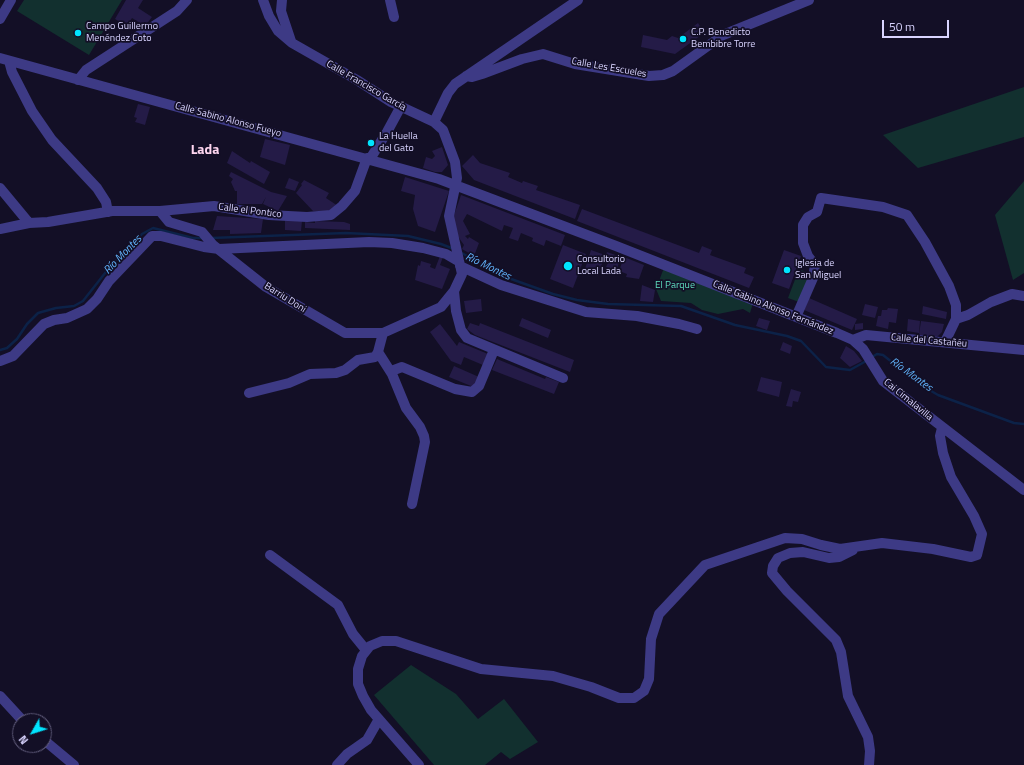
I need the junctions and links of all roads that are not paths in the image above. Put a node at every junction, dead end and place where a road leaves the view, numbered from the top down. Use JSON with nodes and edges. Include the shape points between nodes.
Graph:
{"nodes":[{"id":1,"x":11,"y":0,"type":"edge"},
{"id":2,"x":187,"y":0,"type":"edge"},
{"id":3,"x":263,"y":0,"type":"edge"},
{"id":4,"x":282,"y":0,"type":"edge"},
{"id":5,"x":390,"y":0,"type":"edge"},
{"id":6,"x":578,"y":0,"type":"edge"},
{"id":7,"x":809,"y":0,"type":"edge"},
{"id":8,"x":394,"y":17,"type":"dead end"},
{"id":9,"x":0,"y":19,"type":"edge"},
{"id":10,"x":292,"y":43,"type":"junction"},
{"id":11,"x":4,"y":60,"type":"edge"},
{"id":12,"x":466,"y":76,"type":"junction"},
{"id":13,"x":78,"y":80,"type":"junction"},
{"id":14,"x":400,"y":108,"type":"junction"},
{"id":15,"x":434,"y":122,"type":"junction"},
{"id":16,"x":368,"y":158,"type":"junction"},
{"id":17,"x":456,"y":185,"type":"junction"},
{"id":18,"x":0,"y":188,"type":"edge"},
{"id":19,"x":160,"y":211,"type":"junction"},
{"id":20,"x":108,"y":212,"type":"junction"},
{"id":21,"x":29,"y":223,"type":"junction"},
{"id":22,"x":0,"y":230,"type":"edge"},
{"id":23,"x":216,"y":247,"type":"junction"},
{"id":24,"x":458,"y":261,"type":"junction"},
{"id":25,"x":454,"y":291,"type":"junction"},
{"id":26,"x":1024,"y":296,"type":"edge"},
{"id":27,"x":796,"y":317,"type":"junction"},
{"id":28,"x":956,"y":319,"type":"junction"},
{"id":29,"x":697,"y":329,"type":"dead end"},
{"id":30,"x":383,"y":333,"type":"junction"},
{"id":31,"x":853,"y":340,"type":"junction"},
{"id":32,"x":945,"y":342,"type":"junction"},
{"id":33,"x":863,"y":349,"type":"joint"},
{"id":34,"x":494,"y":350,"type":"junction"},
{"id":35,"x":1024,"y":350,"type":"edge"},
{"id":36,"x":378,"y":352,"type":"junction"},
{"id":37,"x":0,"y":361,"type":"edge"},
{"id":38,"x":392,"y":374,"type":"junction"},
{"id":39,"x":563,"y":378,"type":"dead end"},
{"id":40,"x":249,"y":393,"type":"dead end"},
{"id":41,"x":942,"y":428,"type":"junction"},
{"id":42,"x":1024,"y":490,"type":"edge"},
{"id":43,"x":412,"y":504,"type":"dead end"},
{"id":44,"x":859,"y":546,"type":"junction"},
{"id":45,"x":270,"y":555,"type":"dead end"},
{"id":46,"x":366,"y":650,"type":"junction"},
{"id":47,"x":0,"y":696,"type":"edge"},
{"id":48,"x":16,"y":713,"type":"edge"},
{"id":49,"x":379,"y":719,"type":"junction"},
{"id":50,"x":52,"y":747,"type":"edge"},
{"id":51,"x":74,"y":765,"type":"edge"},
{"id":52,"x":337,"y":765,"type":"edge"},
{"id":53,"x":419,"y":765,"type":"edge"},
{"id":54,"x":869,"y":765,"type":"edge"}],
"edges":[{"from":1,"to":9,"type":"street"},
{"from":2,"to":13,"type":"street","via":[[176,11],[86,70]]},
{"from":3,"to":10,"type":"street","name":"Calle Francisco García","via":[[268,16],[278,31]]},
{"from":4,"to":10,"type":"street","via":[[281,11]]},
{"from":5,"to":8,"type":"street"},
{"from":6,"to":12,"type":"street"},
{"from":7,"to":12,"type":"street","name":"Calle Les Escueles","via":[[722,35],[673,71],[663,75],[649,76],[575,64],[543,54],[472,77]]},
{"from":10,"to":14,"type":"street","name":"Calle Francisco García"},
{"from":11,"to":13,"type":"street","name":"Calle Sabino Alonso Fueyo"},
{"from":11,"to":20,"type":"street","via":[[32,111],[52,140],[98,188]]},
{"from":12,"to":15,"type":"street","via":[[448,93]]},
{"from":13,"to":16,"type":"street","name":"Calle Sabino Alonso Fueyo"},
{"from":14,"to":15,"type":"street","name":"Calle Francisco García"},
{"from":14,"to":16,"type":"street","name":"Calle el Pontico"},
{"from":15,"to":17,"type":"street","name":"Calle Francisco García","via":[[447,137],[458,178]]},
{"from":16,"to":17,"type":"street","name":"Calle Sabino Alonso Fueyo"},
{"from":16,"to":19,"type":"street","name":"Calle el Pontico","via":[[355,191],[331,215],[269,215],[214,206]]},
{"from":17,"to":24,"type":"street","name":"Barriu Doni","via":[[449,216]]},
{"from":17,"to":27,"type":"street","name":"Calle Gabino Alonso Fernández"},
{"from":18,"to":21,"type":"street"},
{"from":19,"to":20,"type":"street","name":"Calle el Pontico"},
{"from":19,"to":23,"type":"street","name":"Barriu Doni","via":[[169,222],[202,232]]},
{"from":20,"to":21,"type":"street","name":"Calle el Pontico"},
{"from":21,"to":22,"type":"street","name":"Calle el Pontico"},
{"from":23,"to":24,"type":"street","via":[[369,242],[423,248],[446,254]]},
{"from":23,"to":30,"type":"street","name":"Barriu Doni","via":[[266,287],[345,333]]},
{"from":23,"to":37,"type":"street","via":[[204,247],[152,236],[109,281],[87,309],[44,324],[13,356]]},
{"from":24,"to":25,"type":"street","name":"Barriu Doni","via":[[462,274]]},
{"from":24,"to":29,"type":"street","via":[[501,285],[586,312],[637,316]]},
{"from":25,"to":30,"type":"street","name":"Barriu Doni","via":[[441,307]]},
{"from":25,"to":34,"type":"street","via":[[461,330],[467,338]]},
{"from":26,"to":28,"type":"street","via":[[1012,294]]},
{"from":27,"to":28,"type":"street","via":[[813,278],[815,265],[803,243],[802,225],[808,217],[817,212],[821,198],[883,207],[907,216],[925,242],[949,286],[956,305]]},
{"from":27,"to":31,"type":"street","name":"Calle Gabino Alonso Fernández"},
{"from":28,"to":32,"type":"street"},
{"from":30,"to":36,"type":"street"},
{"from":31,"to":32,"type":"street","name":"Calle del Castañéu","via":[[866,335]]},
{"from":31,"to":33,"type":"street","name":"Calle Gabino Alonso Fernández"},
{"from":32,"to":35,"type":"street","name":"Calle del Castañéu"},
{"from":33,"to":41,"type":"street","name":"Cai Cimalavilla","via":[[883,381]]},
{"from":34,"to":38,"type":"street","via":[[479,386],[472,392],[454,389],[402,367],[394,370]]},
{"from":34,"to":39,"type":"street"},
{"from":36,"to":38,"type":"street"},
{"from":36,"to":40,"type":"street","via":[[375,357],[358,360],[336,373],[310,374],[289,383]]},
{"from":38,"to":43,"type":"street","via":[[406,408],[420,427],[425,442]]},
{"from":41,"to":42,"type":"street","name":"Cai Cimalavilla"},
{"from":41,"to":44,"type":"street","via":[[940,436],[943,454],[982,534],[977,555],[971,557],[934,549],[882,543]]},
{"from":44,"to":46,"type":"street","via":[[840,549],[802,539],[785,538],[705,565],[659,614],[651,639],[649,679],[644,691],[634,698],[619,698],[553,676],[482,669],[396,642],[382,641]]},
{"from":44,"to":54,"type":"street","via":[[839,557],[829,558],[790,552],[778,558],[772,573],[836,640],[841,652],[848,696],[868,737]]},
{"from":45,"to":46,"type":"street","via":[[338,605],[353,634]]},
{"from":46,"to":49,"type":"street","via":[[358,669],[358,684],[371,710]]},
{"from":47,"to":48,"type":"street"},
{"from":49,"to":52,"type":"street","via":[[367,740],[347,754]]},
{"from":49,"to":53,"type":"street"},
{"from":50,"to":51,"type":"street"}]}
